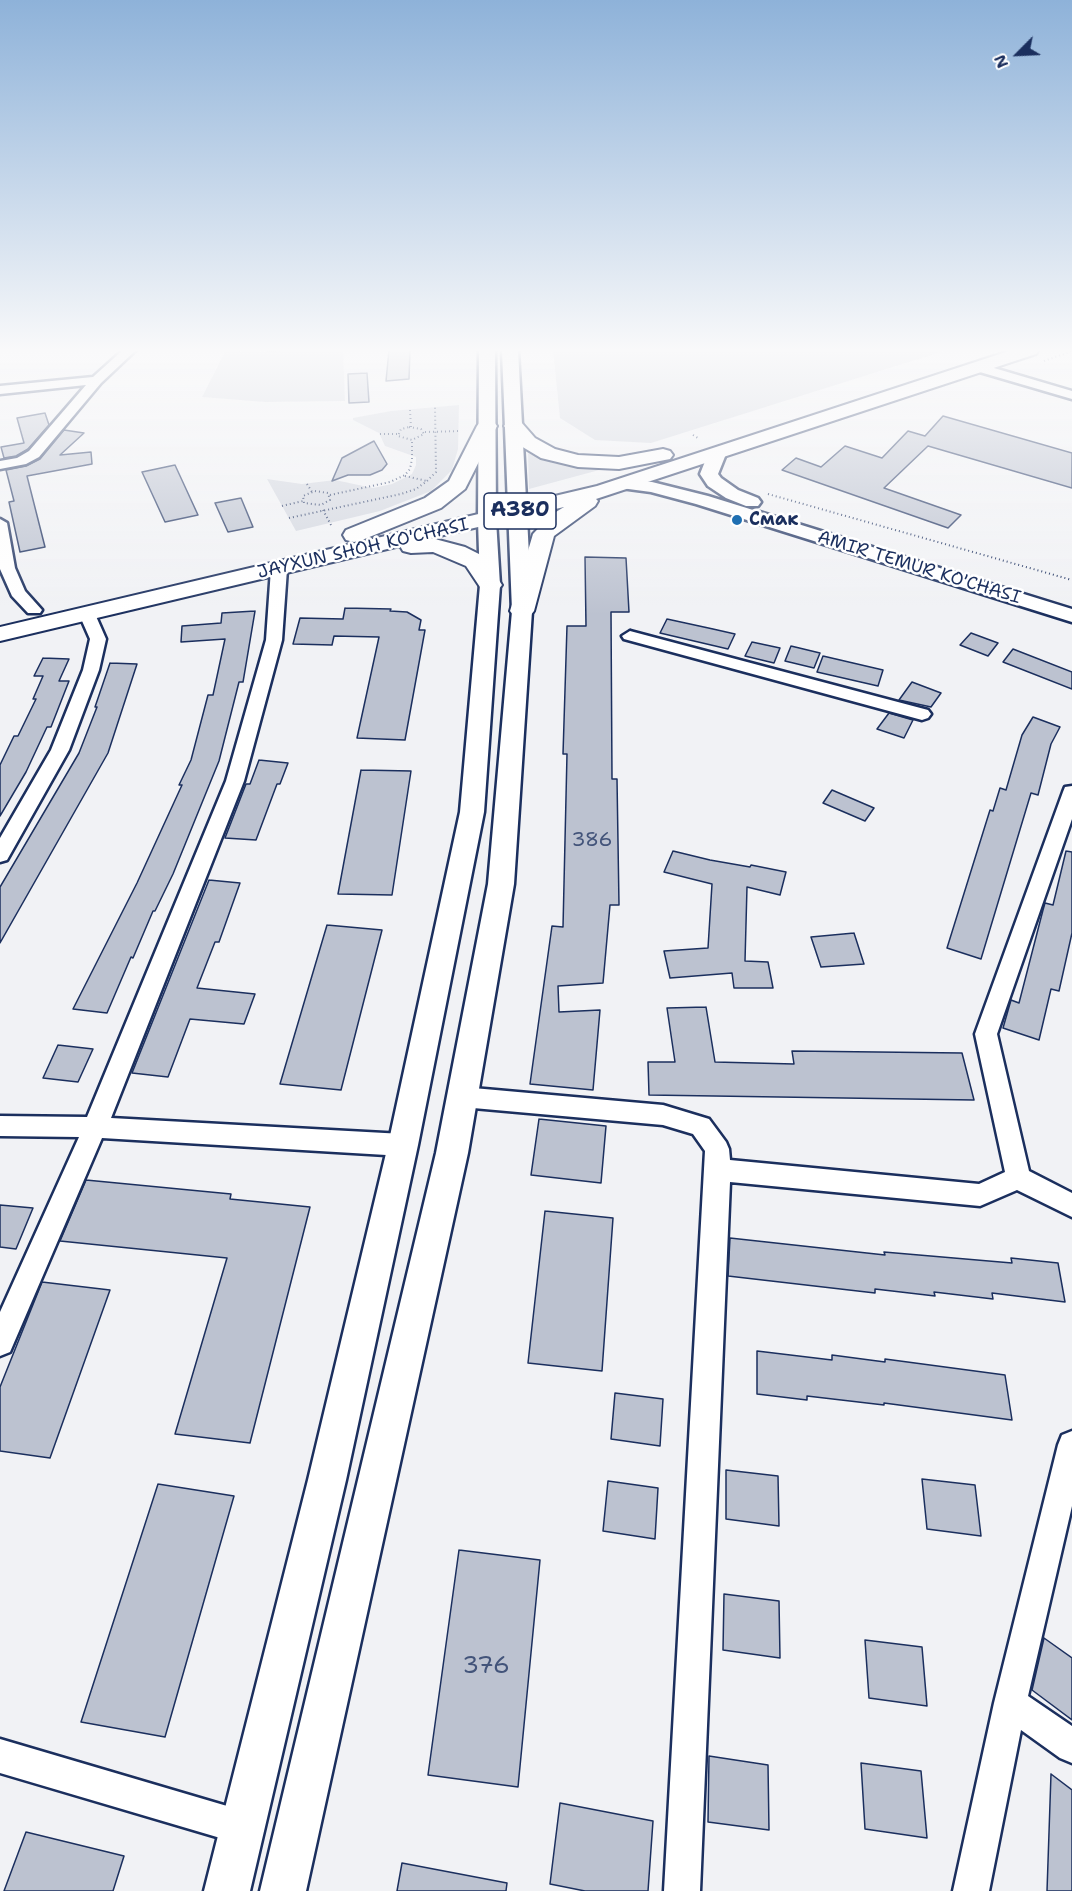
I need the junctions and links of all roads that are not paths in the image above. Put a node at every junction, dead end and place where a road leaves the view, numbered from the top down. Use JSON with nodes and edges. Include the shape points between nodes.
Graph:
{"nodes":[{"id":1,"x":47,"y":438,"type":"edge"},
{"id":2,"x":481,"y":438,"type":"edge"},
{"id":3,"x":489,"y":438,"type":"edge"},
{"id":4,"x":512,"y":438,"type":"edge"},
{"id":5,"x":525,"y":438,"type":"edge"},
{"id":6,"x":718,"y":438,"type":"edge"},
{"id":7,"x":764,"y":438,"type":"edge"},
{"id":8,"x":669,"y":454,"type":"junction"},
{"id":9,"x":717,"y":454,"type":"junction"},
{"id":10,"x":0,"y":465,"type":"edge"},
{"id":11,"x":627,"y":484,"type":"junction"},
{"id":12,"x":603,"y":491,"type":"junction"},
{"id":13,"x":502,"y":509,"type":"junction"},
{"id":14,"x":0,"y":522,"type":"edge"},
{"id":15,"x":342,"y":539,"type":"junction"},
{"id":16,"x":279,"y":569,"type":"junction"},
{"id":17,"x":490,"y":585,"type":"junction"},
{"id":18,"x":1072,"y":598,"type":"edge"},
{"id":19,"x":34,"y":610,"type":"junction"},
{"id":20,"x":522,"y":611,"type":"junction"},
{"id":21,"x":87,"y":614,"type":"junction"},
{"id":22,"x":1072,"y":616,"type":"edge"},
{"id":23,"x":0,"y":617,"type":"edge"},
{"id":24,"x":0,"y":634,"type":"edge"},
{"id":25,"x":630,"y":636,"type":"dead end"},
{"id":26,"x":922,"y":714,"type":"dead end"},
{"id":27,"x":1072,"y":792,"type":"edge"},
{"id":28,"x":0,"y":855,"type":"edge"},
{"id":29,"x":462,"y":1097,"type":"junction"},
{"id":30,"x":0,"y":1126,"type":"edge"},
{"id":31,"x":95,"y":1126,"type":"junction"},
{"id":32,"x":403,"y":1145,"type":"junction"},
{"id":33,"x":718,"y":1170,"type":"junction"},
{"id":34,"x":1018,"y":1178,"type":"junction"},
{"id":35,"x":1072,"y":1206,"type":"edge"},
{"id":36,"x":0,"y":1343,"type":"edge"},
{"id":37,"x":1071,"y":1451,"type":"edge"},
{"id":38,"x":1010,"y":1703,"type":"junction"},
{"id":39,"x":1072,"y":1746,"type":"edge"},
{"id":40,"x":0,"y":1756,"type":"edge"},
{"id":41,"x":244,"y":1828,"type":"junction"},
{"id":42,"x":227,"y":1891,"type":"edge"},
{"id":43,"x":283,"y":1891,"type":"edge"},
{"id":44,"x":682,"y":1891,"type":"edge"},
{"id":45,"x":971,"y":1891,"type":"edge"}],
"edges":[{"from":1,"to":10,"type":"street","via":[[34,454]]},
{"from":2,"to":15,"type":"highway","via":[[458,485],[433,503]]},
{"from":3,"to":13,"type":"main road"},
{"from":4,"to":13,"type":"main road"},
{"from":5,"to":8,"type":"highway","via":[[548,454],[578,460],[619,463]]},
{"from":6,"to":8,"type":"highway","name":"JAYXUN SHOH KO'CHASI","number":"A380"},
{"from":7,"to":9,"type":"highway","name":"JAYXUN SHOH KO'CHASI","number":"A380"},
{"from":8,"to":13,"type":"highway","name":"JAYXUN SHOH KO'CHASI","number":"A380"},
{"from":9,"to":11,"type":"highway","name":"JAYXUN SHOH KO'CHASI","number":"A380"},
{"from":9,"to":18,"type":"main road","name":"AMIR TEMUR KO'CHASI","via":[[709,474],[732,494],[901,549]]},
{"from":11,"to":12,"type":"highway","name":"JAYXUN SHOH KO'CHASI","number":"A380"},
{"from":11,"to":22,"type":"main road","name":"AMIR TEMUR KO'CHASI","via":[[702,500]]},
{"from":12,"to":13,"type":"highway","name":"JAYXUN SHOH KO'CHASI","number":"A380"},
{"from":12,"to":20,"type":"highway","via":[[544,534]]},
{"from":13,"to":15,"type":"highway","name":"JAYXUN SHOH KO'CHASI","number":"A380"},
{"from":13,"to":17,"type":"main road"},
{"from":13,"to":20,"type":"main road"},
{"from":14,"to":19,"type":"street","via":[[7,568],[18,592]]},
{"from":15,"to":16,"type":"highway","name":"JAYXUN SHOH KO'CHASI","number":"A380"},
{"from":15,"to":17,"type":"highway","via":[[435,545],[458,552],[475,561]]},
{"from":15,"to":19,"type":"highway","name":"JAYXUN SHOH KO'CHASI","number":"A380"},
{"from":16,"to":21,"type":"highway","name":"JAYXUN SHOH KO'CHASI","number":"A380"},
{"from":16,"to":31,"type":"street","via":[[274,640],[235,780]]},
{"from":17,"to":32,"type":"main road","via":[[472,812]]},
{"from":19,"to":23,"type":"highway","name":"JAYXUN SHOH KO'CHASI","number":"A380"},
{"from":20,"to":29,"type":"main road","via":[[501,884]]},
{"from":21,"to":24,"type":"highway","name":"JAYXUN SHOH KO'CHASI","number":"A380"},
{"from":21,"to":28,"type":"street","via":[[98,639],[91,670],[60,750]]},
{"from":25,"to":26,"type":"street"},
{"from":27,"to":34,"type":"street","via":[[986,1034]]},
{"from":29,"to":33,"type":"street","via":[[663,1115],[700,1126],[717,1149]]},
{"from":29,"to":43,"type":"main road"},
{"from":30,"to":31,"type":"street"},
{"from":31,"to":32,"type":"street"},
{"from":31,"to":36,"type":"street"},
{"from":32,"to":41,"type":"main road"},
{"from":33,"to":34,"type":"street","via":[[980,1195]]},
{"from":33,"to":44,"type":"street"},
{"from":34,"to":35,"type":"street"},
{"from":37,"to":38,"type":"street"},
{"from":38,"to":39,"type":"street"},
{"from":38,"to":45,"type":"street"},
{"from":40,"to":41,"type":"street"},
{"from":41,"to":42,"type":"main road"}]}
